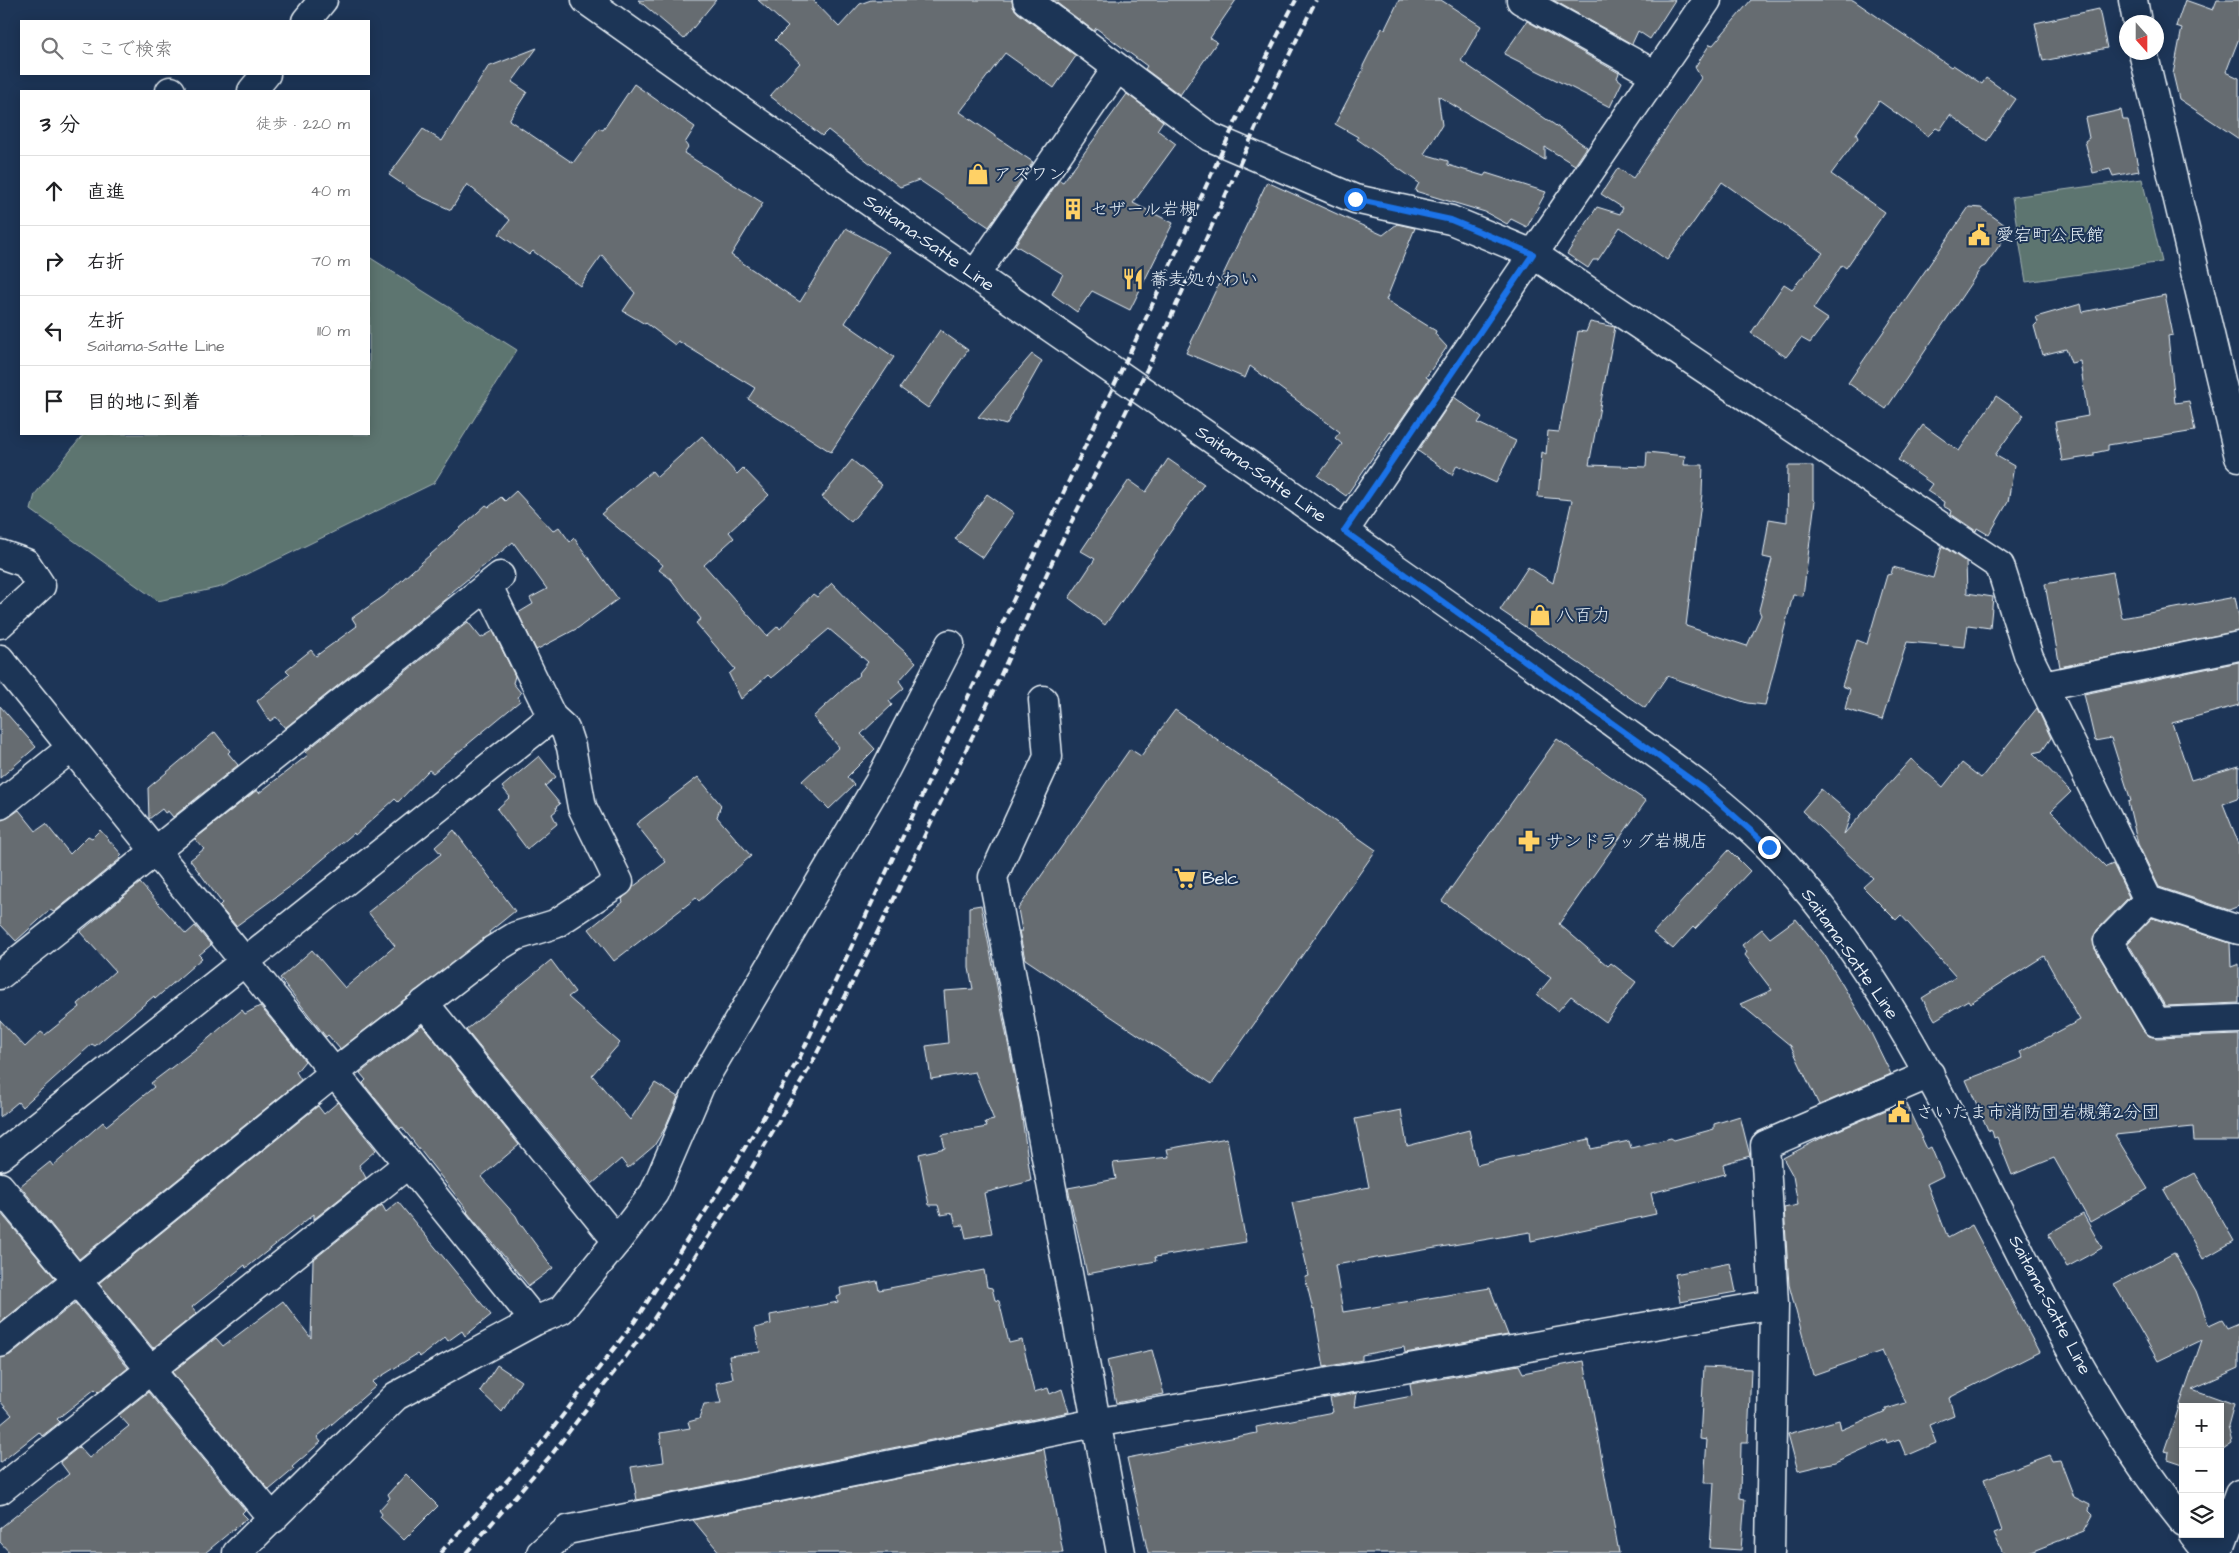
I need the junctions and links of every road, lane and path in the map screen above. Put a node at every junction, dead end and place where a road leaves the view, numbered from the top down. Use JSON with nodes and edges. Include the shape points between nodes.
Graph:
{"nodes":[{"id":1,"x":323,"y":0,"type":"edge"},
{"id":2,"x":1027,"y":0,"type":"edge"},
{"id":3,"x":1521,"y":0,"type":"edge"},
{"id":4,"x":1707,"y":0,"type":"edge"},
{"id":5,"x":2133,"y":0,"type":"edge"},
{"id":6,"x":590,"y":1,"type":"edge"},
{"id":7,"x":2136,"y":15,"type":"edge"},
{"id":8,"x":307,"y":20,"type":"edge"},
{"id":9,"x":2145,"y":60,"type":"edge"},
{"id":10,"x":1117,"y":68,"type":"junction"},
{"id":11,"x":265,"y":75,"type":"edge"},
{"id":12,"x":1656,"y":75,"type":"junction"},
{"id":13,"x":253,"y":90,"type":"edge"},
{"id":14,"x":1533,"y":254,"type":"junction"},
{"id":15,"x":975,"y":274,"type":"junction"},
{"id":16,"x":2239,"y":457,"type":"edge"},
{"id":17,"x":1344,"y":531,"type":"junction"},
{"id":18,"x":0,"y":554,"type":"edge"},
{"id":19,"x":0,"y":624,"type":"edge"},
{"id":20,"x":950,"y":644,"type":"dead end"},
{"id":21,"x":2239,"y":646,"type":"edge"},
{"id":22,"x":0,"y":659,"type":"edge"},
{"id":23,"x":2043,"y":686,"type":"junction"},
{"id":24,"x":1042,"y":700,"type":"dead end"},
{"id":25,"x":552,"y":717,"type":"junction"},
{"id":26,"x":71,"y":748,"type":"junction"},
{"id":27,"x":0,"y":805,"type":"edge"},
{"id":28,"x":154,"y":851,"type":"junction"},
{"id":29,"x":2148,"y":900,"type":"junction"},
{"id":30,"x":2239,"y":930,"type":"edge"},
{"id":31,"x":243,"y":961,"type":"junction"},
{"id":32,"x":0,"y":975,"type":"edge"},
{"id":33,"x":424,"y":1003,"type":"junction"},
{"id":34,"x":2239,"y":1019,"type":"edge"},
{"id":35,"x":334,"y":1073,"type":"junction"},
{"id":36,"x":1930,"y":1074,"type":"junction"},
{"id":37,"x":0,"y":1156,"type":"edge"},
{"id":38,"x":408,"y":1164,"type":"junction"},
{"id":39,"x":0,"y":1187,"type":"edge"},
{"id":40,"x":617,"y":1240,"type":"junction"},
{"id":41,"x":77,"y":1280,"type":"junction"},
{"id":42,"x":1774,"y":1304,"type":"junction"},
{"id":43,"x":535,"y":1321,"type":"junction"},
{"id":44,"x":0,"y":1342,"type":"edge"},
{"id":45,"x":151,"y":1369,"type":"junction"},
{"id":46,"x":1095,"y":1423,"type":"junction"},
{"id":47,"x":0,"y":1490,"type":"edge"},
{"id":48,"x":2237,"y":1503,"type":"edge"},
{"id":49,"x":2179,"y":1516,"type":"edge"},
{"id":50,"x":273,"y":1519,"type":"junction"},
{"id":51,"x":2196,"y":1538,"type":"edge"},
{"id":52,"x":237,"y":1553,"type":"edge"},
{"id":53,"x":541,"y":1553,"type":"edge"},
{"id":54,"x":1121,"y":1553,"type":"edge"},
{"id":55,"x":1770,"y":1553,"type":"edge"},
{"id":56,"x":2208,"y":1553,"type":"edge"},
{"id":57,"x":2217,"y":1553,"type":"edge"}],
"edges":[{"from":1,"to":8,"type":"street"},
{"from":2,"to":10,"type":"street"},
{"from":3,"to":12,"type":"street"},
{"from":4,"to":12,"type":"street"},
{"from":5,"to":7,"type":"street"},
{"from":6,"to":15,"type":"street","name":"Saitama-Satte Line"},
{"from":9,"to":16,"type":"street"},
{"from":10,"to":14,"type":"street","via":[[1210,137],[1355,199],[1451,220]]},
{"from":10,"to":15,"type":"street"},
{"from":11,"to":13,"type":"street"},
{"from":12,"to":14,"type":"street"},
{"from":14,"to":17,"type":"street"},
{"from":14,"to":23,"type":"street","via":[[2000,566],[2029,657]]},
{"from":15,"to":17,"type":"street","name":"Saitama-Satte Line"},
{"from":17,"to":36,"type":"street","name":"Saitama-Satte Line","via":[[1704,789],[1769,847],[1826,913],[1865,968]]},
{"from":18,"to":19,"type":"street","via":[[26,562],[41,586]]},
{"from":20,"to":40,"type":"street","via":[[879,782],[700,1086],[654,1193]]},
{"from":21,"to":23,"type":"street"},
{"from":22,"to":26,"type":"street"},
{"from":23,"to":29,"type":"street"},
{"from":24,"to":46,"type":"street","via":[[1048,756],[993,876]]},
{"from":25,"to":28,"type":"street","via":[[494,581]]},
{"from":25,"to":31,"type":"street"},
{"from":25,"to":33,"type":"street","via":[[565,729],[582,807],[619,882],[555,924],[516,936],[493,950]]},
{"from":26,"to":27,"type":"street"},
{"from":26,"to":28,"type":"street"},
{"from":28,"to":31,"type":"street"},
{"from":28,"to":32,"type":"street"},
{"from":29,"to":30,"type":"street"},
{"from":29,"to":34,"type":"street","via":[[2108,941],[2156,1022]]},
{"from":31,"to":35,"type":"street"},
{"from":31,"to":37,"type":"street"},
{"from":33,"to":35,"type":"street"},
{"from":33,"to":40,"type":"street"},
{"from":35,"to":38,"type":"street"},
{"from":35,"to":41,"type":"street"},
{"from":36,"to":42,"type":"street","via":[[1765,1144]]},
{"from":36,"to":49,"type":"street","name":"Saitama-Satte Line","via":[[2097,1394],[2136,1460]]},
{"from":38,"to":43,"type":"street"},
{"from":38,"to":45,"type":"street"},
{"from":39,"to":41,"type":"street"},
{"from":40,"to":43,"type":"street","via":[[561,1310]]},
{"from":41,"to":44,"type":"street"},
{"from":41,"to":45,"type":"street"},
{"from":42,"to":46,"type":"street"},
{"from":42,"to":55,"type":"street"},
{"from":43,"to":50,"type":"street","via":[[396,1396]]},
{"from":45,"to":47,"type":"street"},
{"from":45,"to":50,"type":"street"},
{"from":46,"to":53,"type":"street","via":[[567,1530]]},
{"from":46,"to":54,"type":"street"},
{"from":48,"to":57,"type":"street"},
{"from":50,"to":52,"type":"street"},
{"from":51,"to":56,"type":"street"}]}
